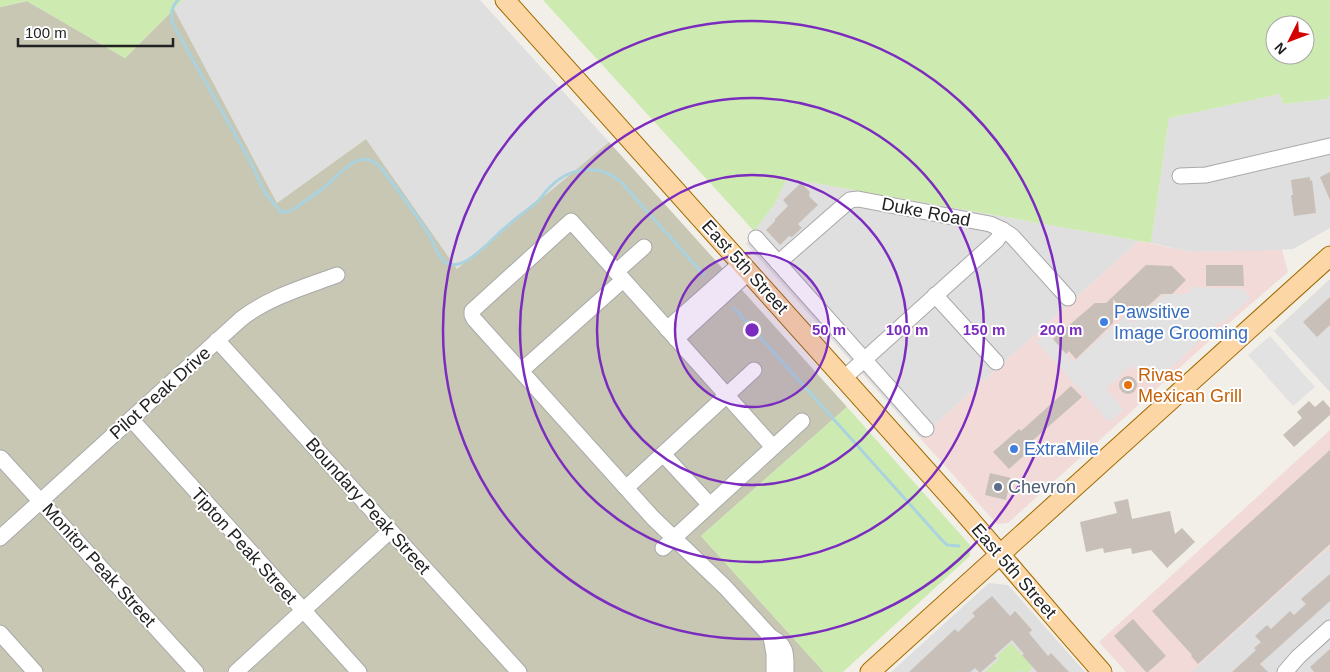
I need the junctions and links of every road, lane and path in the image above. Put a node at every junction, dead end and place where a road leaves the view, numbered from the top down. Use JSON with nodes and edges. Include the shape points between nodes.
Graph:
{"nodes":[{"id":1,"x":505,"y":0,"type":"edge"},
{"id":2,"x":1330,"y":146,"type":"edge"},
{"id":3,"x":1180,"y":176,"type":"dead end"},
{"id":4,"x":1003,"y":230,"type":"junction"},
{"id":5,"x":756,"y":238,"type":"dead end"},
{"id":6,"x":644,"y":247,"type":"dead end"},
{"id":7,"x":1330,"y":256,"type":"edge"},
{"id":8,"x":778,"y":263,"type":"junction"},
{"id":9,"x":745,"y":267,"type":"junction"},
{"id":10,"x":337,"y":275,"type":"dead end"},
{"id":11,"x":620,"y":276,"type":"junction"},
{"id":12,"x":935,"y":295,"type":"junction"},
{"id":13,"x":1068,"y":298,"type":"dead end"},
{"id":14,"x":672,"y":334,"type":"junction"},
{"id":15,"x":217,"y":340,"type":"junction"},
{"id":16,"x":864,"y":359,"type":"junction"},
{"id":17,"x":996,"y":362,"type":"dead end"},
{"id":18,"x":754,"y":370,"type":"dead end"},
{"id":19,"x":521,"y":371,"type":"junction"},
{"id":20,"x":844,"y":378,"type":"junction"},
{"id":21,"x":727,"y":396,"type":"junction"},
{"id":22,"x":130,"y":419,"type":"junction"},
{"id":23,"x":802,"y":420,"type":"dead end"},
{"id":24,"x":926,"y":429,"type":"dead end"},
{"id":25,"x":773,"y":447,"type":"junction"},
{"id":26,"x":663,"y":454,"type":"junction"},
{"id":27,"x":1,"y":458,"type":"dead end"},
{"id":28,"x":626,"y":488,"type":"junction"},
{"id":29,"x":41,"y":501,"type":"junction"},
{"id":30,"x":710,"y":505,"type":"junction"},
{"id":31,"x":390,"y":531,"type":"junction"},
{"id":32,"x":0,"y":538,"type":"edge"},
{"id":33,"x":674,"y":538,"type":"junction"},
{"id":34,"x":663,"y":548,"type":"dead end"},
{"id":35,"x":1000,"y":554,"type":"junction"},
{"id":36,"x":303,"y":611,"type":"junction"},
{"id":37,"x":1330,"y":628,"type":"edge"},
{"id":38,"x":0,"y":633,"type":"edge"},
{"id":39,"x":771,"y":638,"type":"junction"},
{"id":40,"x":35,"y":672,"type":"edge"},
{"id":41,"x":196,"y":672,"type":"edge"},
{"id":42,"x":236,"y":672,"type":"edge"},
{"id":43,"x":359,"y":672,"type":"edge"},
{"id":44,"x":519,"y":672,"type":"edge"},
{"id":45,"x":774,"y":672,"type":"edge"},
{"id":46,"x":786,"y":672,"type":"edge"},
{"id":47,"x":870,"y":672,"type":"edge"},
{"id":48,"x":1102,"y":672,"type":"edge"},
{"id":49,"x":1285,"y":672,"type":"edge"}],
"edges":[{"from":1,"to":9,"type":"main road","name":"East 5th Street"},
{"from":2,"to":3,"type":"street","via":[[1206,175]]},
{"from":4,"to":8,"type":"street","name":"Duke Road","via":[[990,224],[850,200]]},
{"from":4,"to":12,"type":"street","via":[[997,240]]},
{"from":4,"to":13,"type":"street","name":"Duke Road"},
{"from":5,"to":8,"type":"street"},
{"from":6,"to":11,"type":"street"},
{"from":7,"to":35,"type":"main road"},
{"from":8,"to":16,"type":"street"},
{"from":9,"to":14,"type":"street"},
{"from":9,"to":20,"type":"main road","name":"East 5th Street"},
{"from":10,"to":15,"type":"street","name":"Pilot Peak Drive","via":[[260,306]]},
{"from":11,"to":14,"type":"street"},
{"from":11,"to":19,"type":"street"},
{"from":11,"to":19,"type":"street","via":[[571,221],[473,309],[474,319]]},
{"from":12,"to":16,"type":"street"},
{"from":12,"to":17,"type":"street"},
{"from":14,"to":21,"type":"street"},
{"from":15,"to":22,"type":"street","name":"Pilot Peak Drive"},
{"from":15,"to":31,"type":"street","name":"Boundary Peak Street"},
{"from":16,"to":20,"type":"street"},
{"from":16,"to":24,"type":"street"},
{"from":18,"to":21,"type":"street"},
{"from":19,"to":28,"type":"street"},
{"from":20,"to":35,"type":"main road","name":"East 5th Street"},
{"from":21,"to":25,"type":"street"},
{"from":21,"to":26,"type":"street"},
{"from":22,"to":29,"type":"street","name":"Pilot Peak Drive"},
{"from":22,"to":36,"type":"street","name":"Tipton Peak Street"},
{"from":23,"to":25,"type":"street"},
{"from":25,"to":30,"type":"street"},
{"from":26,"to":28,"type":"street"},
{"from":26,"to":30,"type":"street"},
{"from":27,"to":29,"type":"street","name":"Monitor Peak Street"},
{"from":28,"to":33,"type":"street"},
{"from":29,"to":32,"type":"street","name":"Pilot Peak Drive"},
{"from":29,"to":41,"type":"street","name":"Monitor Peak Street"},
{"from":30,"to":33,"type":"street"},
{"from":31,"to":36,"type":"street"},
{"from":31,"to":44,"type":"street","name":"Boundary Peak Street"},
{"from":33,"to":34,"type":"street"},
{"from":33,"to":39,"type":"street"},
{"from":35,"to":47,"type":"main road"},
{"from":35,"to":48,"type":"main road","name":"East 5th Street"},
{"from":36,"to":42,"type":"street"},
{"from":36,"to":43,"type":"street","name":"Tipton Peak Street"},
{"from":37,"to":49,"type":"street"},
{"from":38,"to":40,"type":"street"},
{"from":39,"to":45,"type":"street"},
{"from":39,"to":46,"type":"street","via":[[784,648]]}]}
